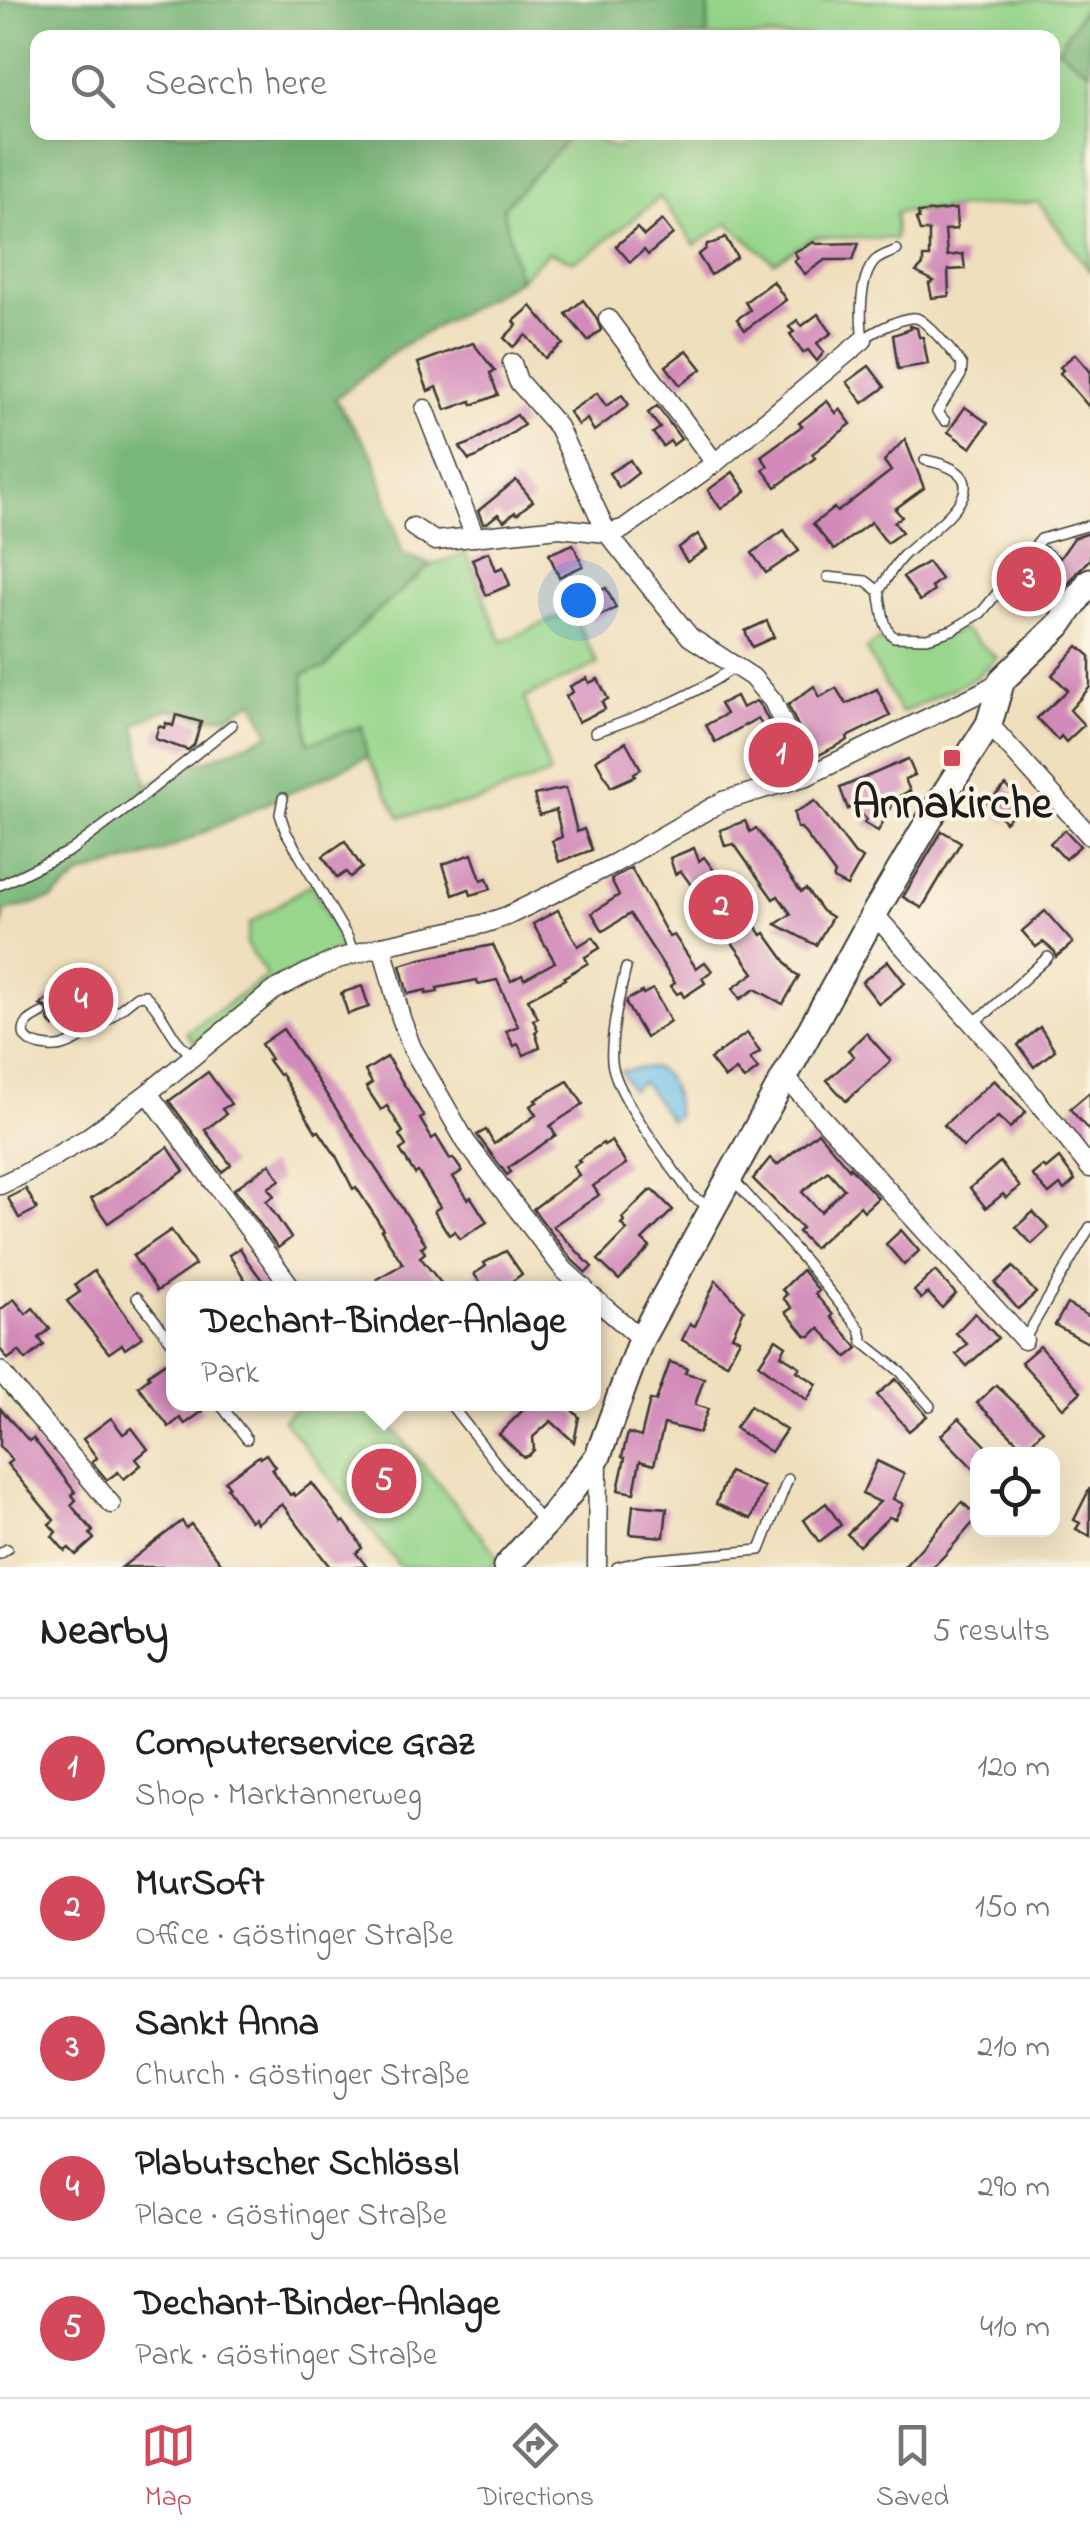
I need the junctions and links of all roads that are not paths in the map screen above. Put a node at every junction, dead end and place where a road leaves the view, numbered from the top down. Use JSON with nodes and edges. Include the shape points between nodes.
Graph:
{"nodes":[{"id":1,"x":897,"y":250,"type":"dead end"},
{"id":2,"x":608,"y":319,"type":"dead end"},
{"id":3,"x":862,"y":340,"type":"junction"},
{"id":4,"x":512,"y":363,"type":"dead end"},
{"id":5,"x":425,"y":409,"type":"dead end"},
{"id":6,"x":945,"y":422,"type":"dead end"},
{"id":7,"x":926,"y":460,"type":"dead end"},
{"id":8,"x":715,"y":463,"type":"junction"},
{"id":9,"x":1090,"y":525,"type":"edge"},
{"id":10,"x":413,"y":527,"type":"dead end"},
{"id":11,"x":608,"y":532,"type":"junction"},
{"id":12,"x":475,"y":536,"type":"junction"},
{"id":13,"x":828,"y":577,"type":"dead end"},
{"id":14,"x":1090,"y":580,"type":"edge"},
{"id":15,"x":879,"y":591,"type":"junction"},
{"id":16,"x":734,"y":667,"type":"junction"},
{"id":17,"x":1002,"y":680,"type":"junction"},
{"id":18,"x":989,"y":724,"type":"junction"},
{"id":19,"x":232,"y":725,"type":"dead end"},
{"id":20,"x":595,"y":732,"type":"dead end"},
{"id":21,"x":807,"y":776,"type":"junction"},
{"id":22,"x":282,"y":798,"type":"dead end"},
{"id":23,"x":1090,"y":836,"type":"edge"},
{"id":24,"x":0,"y":885,"type":"edge"},
{"id":25,"x":874,"y":914,"type":"junction"},
{"id":26,"x":382,"y":946,"type":"junction"},
{"id":27,"x":354,"y":954,"type":"junction"},
{"id":28,"x":1048,"y":958,"type":"dead end"},
{"id":29,"x":626,"y":968,"type":"dead end"},
{"id":30,"x":42,"y":1013,"type":"dead end"},
{"id":31,"x":972,"y":1023,"type":"junction"},
{"id":32,"x":192,"y":1055,"type":"junction"},
{"id":33,"x":785,"y":1077,"type":"junction"},
{"id":34,"x":148,"y":1093,"type":"junction"},
{"id":35,"x":1090,"y":1168,"type":"edge"},
{"id":36,"x":731,"y":1177,"type":"junction"},
{"id":37,"x":0,"y":1185,"type":"edge"},
{"id":38,"x":714,"y":1208,"type":"junction"},
{"id":39,"x":1090,"y":1227,"type":"edge"},
{"id":40,"x":287,"y":1281,"type":"edge"},
{"id":41,"x":576,"y":1281,"type":"edge"},
{"id":42,"x":137,"y":1297,"type":"dead end"},
{"id":43,"x":601,"y":1304,"type":"edge"},
{"id":44,"x":166,"y":1335,"type":"edge"},
{"id":45,"x":641,"y":1339,"type":"junction"},
{"id":46,"x":1024,"y":1340,"type":"joint"},
{"id":47,"x":0,"y":1370,"type":"edge"},
{"id":48,"x":930,"y":1406,"type":"dead end"},
{"id":49,"x":225,"y":1411,"type":"edge"},
{"id":50,"x":455,"y":1411,"type":"edge"},
{"id":51,"x":247,"y":1439,"type":"dead end"},
{"id":52,"x":598,"y":1456,"type":"junction"},
{"id":53,"x":788,"y":1479,"type":"dead end"},
{"id":54,"x":111,"y":1504,"type":"dead end"},
{"id":55,"x":544,"y":1525,"type":"junction"},
{"id":56,"x":506,"y":1567,"type":"edge"},
{"id":57,"x":597,"y":1567,"type":"edge"},
{"id":58,"x":618,"y":1567,"type":"edge"}],
"edges":[{"from":1,"to":3,"type":"lane","via":[[876,260],[864,285]]},
{"from":2,"to":8,"type":"street"},
{"from":3,"to":6,"type":"lane","via":[[906,319],[923,320],[962,365],[936,412]]},
{"from":3,"to":8,"type":"street"},
{"from":4,"to":11,"type":"street","via":[[518,380],[558,426]]},
{"from":5,"to":12,"type":"street"},
{"from":7,"to":15,"type":"lane","via":[[956,470],[964,493],[901,558]]},
{"from":8,"to":11,"type":"street","via":[[622,529]]},
{"from":9,"to":15,"type":"lane","via":[[1041,539],[980,613],[927,638],[890,635]]},
{"from":10,"to":12,"type":"street","via":[[435,540]]},
{"from":11,"to":12,"type":"street","via":[[559,528]]},
{"from":11,"to":16,"type":"street","via":[[690,637]]},
{"from":13,"to":15,"type":"lane","via":[[866,581]]},
{"from":14,"to":17,"type":"street","via":[[1060,625]]},
{"from":16,"to":20,"type":"lane"},
{"from":16,"to":21,"type":"street","via":[[773,701]]},
{"from":17,"to":18,"type":"street"},
{"from":17,"to":21,"type":"street"},
{"from":18,"to":23,"type":"street"},
{"from":18,"to":25,"type":"street"},
{"from":19,"to":24,"type":"lane","via":[[70,851]]},
{"from":21,"to":26,"type":"street","via":[[723,801],[507,916]]},
{"from":22,"to":27,"type":"lane","via":[[286,832]]},
{"from":25,"to":31,"type":"street"},
{"from":25,"to":33,"type":"street"},
{"from":26,"to":27,"type":"street"},
{"from":26,"to":41,"type":"street","via":[[412,1048],[464,1138]]},
{"from":27,"to":32,"type":"street","via":[[273,991]]},
{"from":28,"to":31,"type":"lane"},
{"from":29,"to":38,"type":"lane","via":[[612,1063],[625,1097],[693,1197]]},
{"from":30,"to":32,"type":"lane","via":[[27,1023],[28,1040],[58,1048],[145,995]]},
{"from":31,"to":35,"type":"street"},
{"from":32,"to":34,"type":"street"},
{"from":33,"to":36,"type":"street"},
{"from":33,"to":46,"type":"street"},
{"from":34,"to":37,"type":"street","via":[[87,1138]]},
{"from":34,"to":40,"type":"street"},
{"from":36,"to":38,"type":"street"},
{"from":36,"to":48,"type":"lane","via":[[860,1329],[863,1342]]},
{"from":38,"to":45,"type":"street"},
{"from":39,"to":46,"type":"lane"},
{"from":42,"to":44,"type":"lane"},
{"from":43,"to":45,"type":"street"},
{"from":45,"to":52,"type":"street"},
{"from":47,"to":54,"type":"street"},
{"from":49,"to":51,"type":"lane"},
{"from":50,"to":55,"type":"lane"},
{"from":52,"to":55,"type":"street"},
{"from":52,"to":57,"type":"street"},
{"from":53,"to":58,"type":"lane","via":[[760,1550]]},
{"from":55,"to":56,"type":"street"}]}
